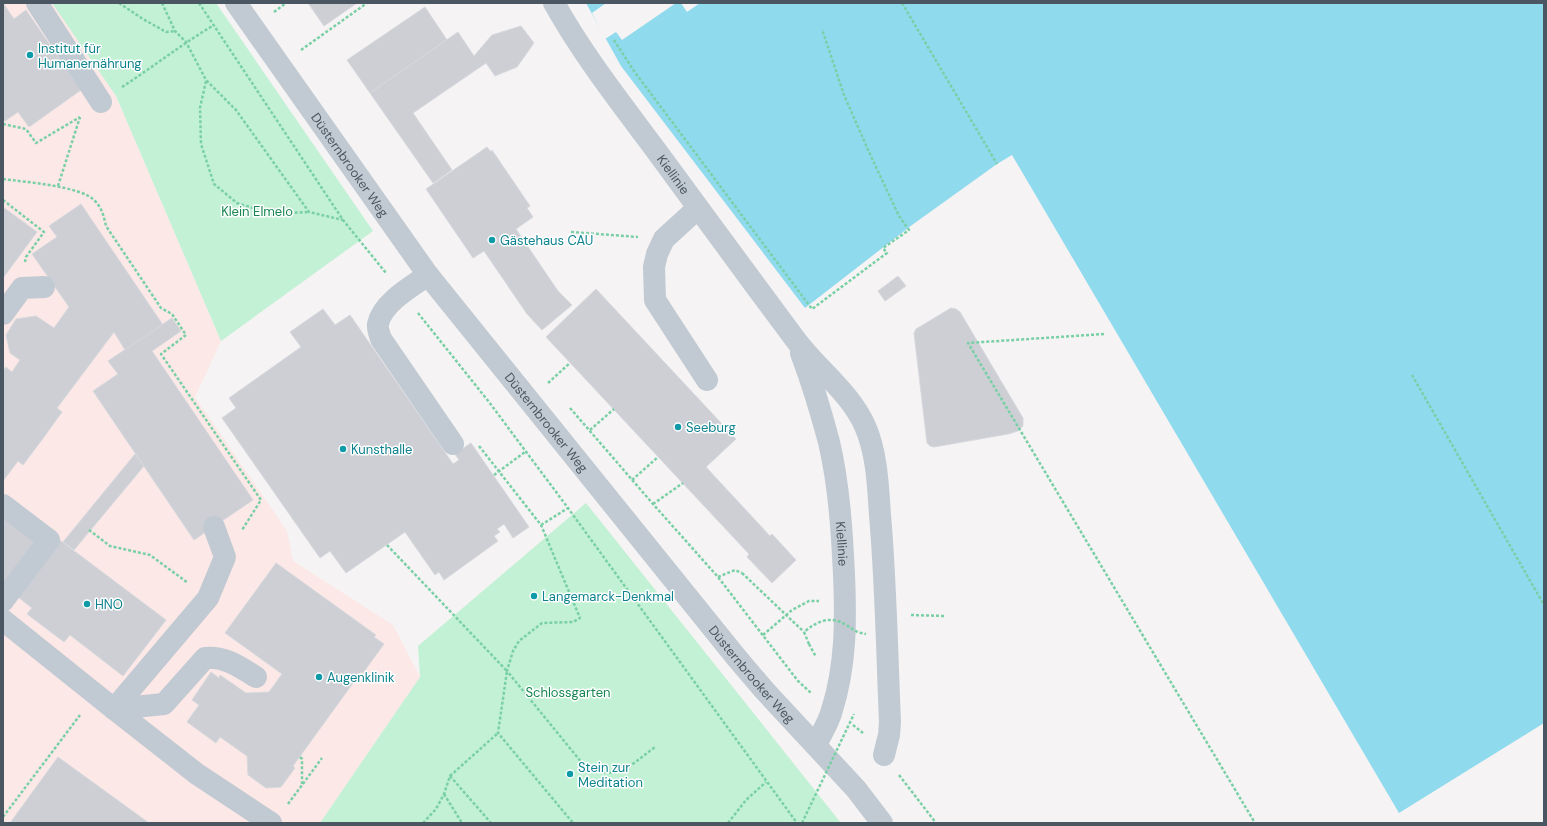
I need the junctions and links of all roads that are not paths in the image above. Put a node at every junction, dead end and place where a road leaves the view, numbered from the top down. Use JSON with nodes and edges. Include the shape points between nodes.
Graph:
{"nodes":[{"id":1,"x":37,"y":3,"type":"edge"},
{"id":2,"x":236,"y":3,"type":"edge"},
{"id":3,"x":554,"y":3,"type":"edge"},
{"id":4,"x":101,"y":102,"type":"dead end"},
{"id":5,"x":698,"y":208,"type":"junction"},
{"id":6,"x":428,"y":275,"type":"junction"},
{"id":7,"x":44,"y":287,"type":"dead end"},
{"id":8,"x":3,"y":314,"type":"edge"},
{"id":9,"x":797,"y":342,"type":"junction"},
{"id":10,"x":707,"y":380,"type":"dead end"},
{"id":11,"x":841,"y":391,"type":"junction"},
{"id":12,"x":850,"y":430,"type":"dead end"},
{"id":13,"x":453,"y":444,"type":"road end"},
{"id":14,"x":3,"y":504,"type":"edge"},
{"id":15,"x":214,"y":527,"type":"dead end"},
{"id":16,"x":3,"y":601,"type":"edge"},
{"id":17,"x":3,"y":620,"type":"edge"},
{"id":18,"x":256,"y":676,"type":"dead end"},
{"id":19,"x":114,"y":709,"type":"junction"},
{"id":20,"x":816,"y":746,"type":"junction"},
{"id":21,"x":884,"y":755,"type":"road end"},
{"id":22,"x":277,"y":817,"type":"edge"},
{"id":23,"x":882,"y":823,"type":"edge"}],
"edges":[{"from":1,"to":4,"type":"street"},
{"from":2,"to":6,"type":"street","name":"Düsternbrooker Weg"},
{"from":3,"to":5,"type":"street","name":"Kiellinie","via":[[595,68]]},
{"from":5,"to":9,"type":"street","name":"Kiellinie"},
{"from":5,"to":10,"type":"street","via":[[664,239],[654,267],[655,300]]},
{"from":6,"to":13,"type":"street","via":[[402,293],[382,313],[377,326],[381,340]]},
{"from":6,"to":20,"type":"street","name":"Düsternbrooker Weg","via":[[736,656]]},
{"from":7,"to":8,"type":"street","via":[[22,288]]},
{"from":9,"to":11,"type":"street","name":"Kiellinie"},
{"from":9,"to":20,"type":"street","name":"Kiellinie","via":[[811,379],[829,444],[840,517],[845,598],[842,669],[832,711]]},
{"from":11,"to":12,"type":"street","name":"Kiellinie"},
{"from":11,"to":21,"type":"street","name":"Kiellinie","via":[[866,426],[878,483],[890,722]]},
{"from":14,"to":16,"type":"street","via":[[49,540]]},
{"from":15,"to":19,"type":"street","via":[[225,557],[208,598]]},
{"from":17,"to":19,"type":"street"},
{"from":18,"to":19,"type":"street","via":[[236,664],[216,657],[206,658],[164,704]]},
{"from":19,"to":22,"type":"street","via":[[197,774]]},
{"from":20,"to":23,"type":"street","name":"Düsternbrooker Weg","via":[[856,789]]}]}
